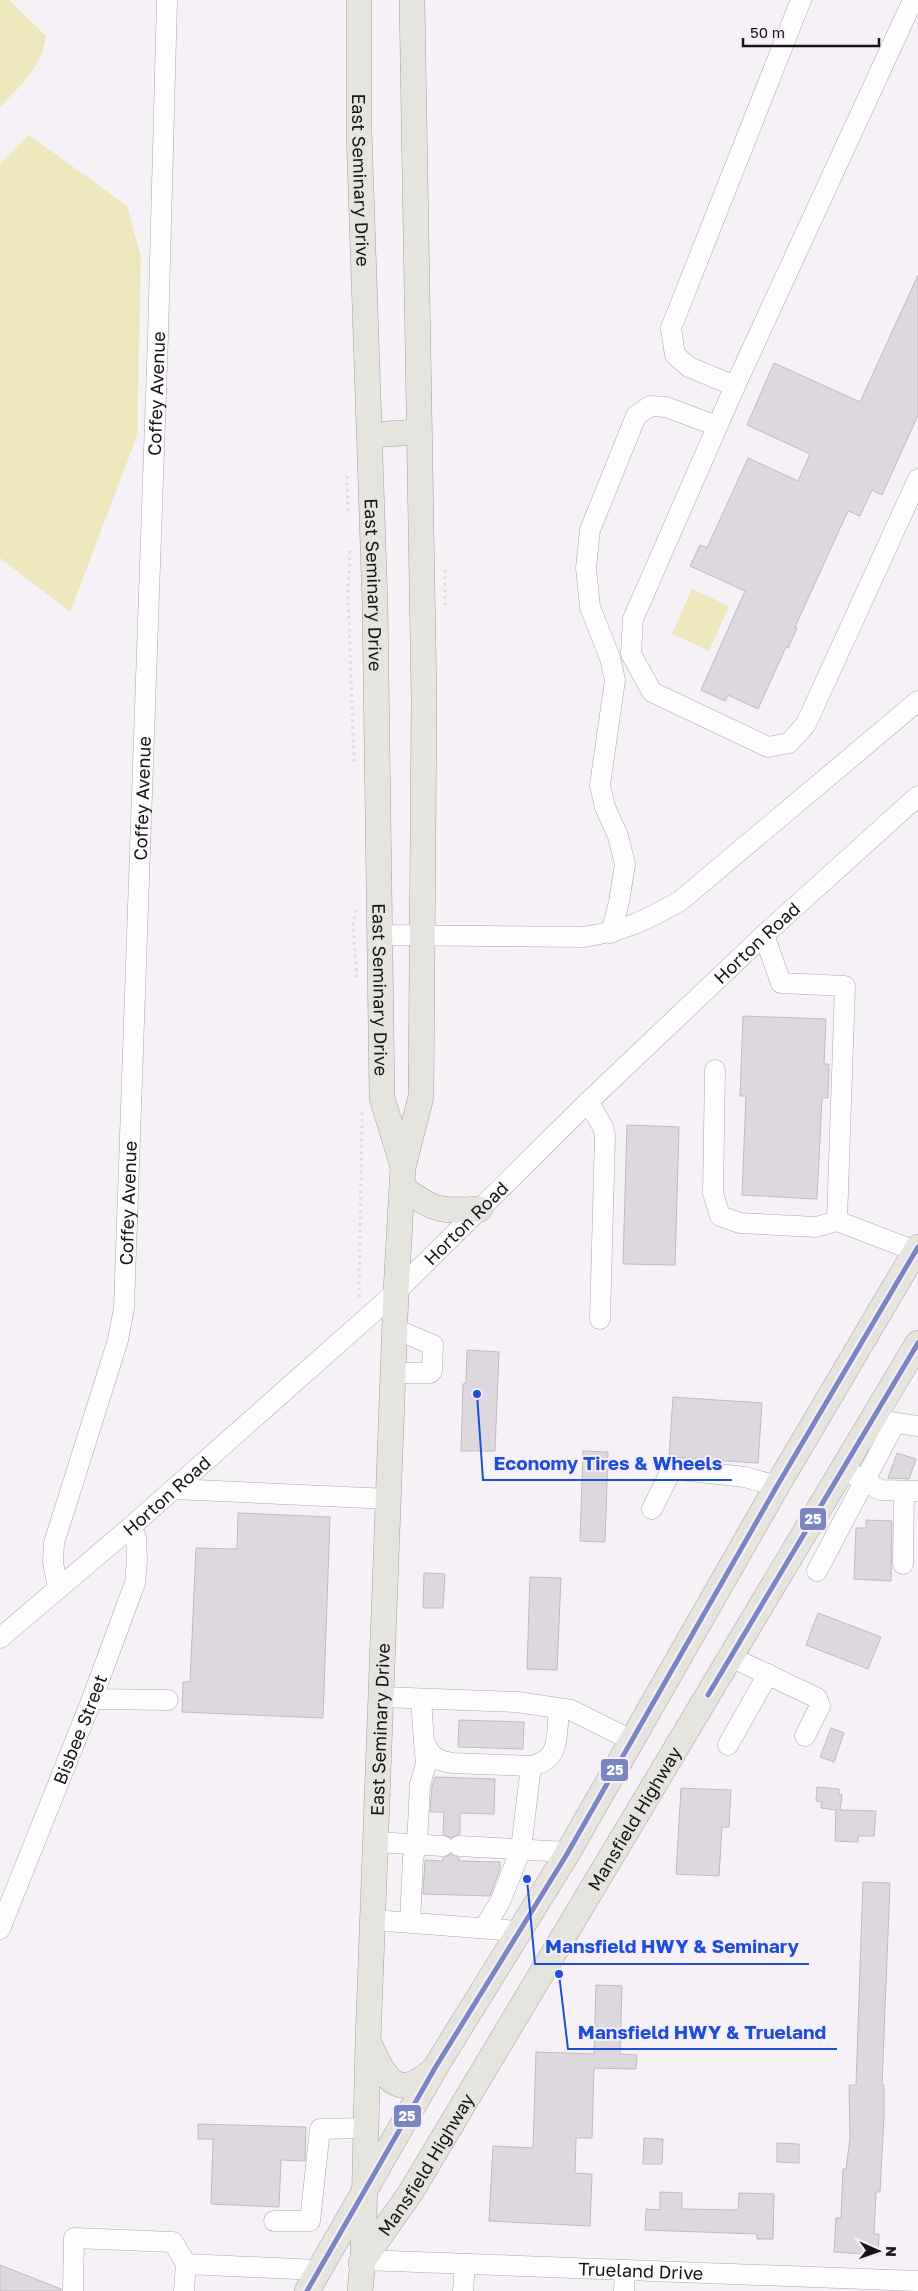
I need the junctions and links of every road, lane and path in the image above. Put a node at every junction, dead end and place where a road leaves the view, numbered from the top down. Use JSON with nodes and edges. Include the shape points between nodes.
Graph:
{"nodes":[{"id":1,"x":167,"y":0,"type":"edge"},
{"id":2,"x":359,"y":0,"type":"edge"},
{"id":3,"x":412,"y":0,"type":"edge"},
{"id":4,"x":801,"y":0,"type":"edge"},
{"id":5,"x":913,"y":0,"type":"edge"},
{"id":6,"x":735,"y":386,"type":"junction"},
{"id":7,"x":717,"y":426,"type":"junction"},
{"id":8,"x":419,"y":432,"type":"junction"},
{"id":9,"x":370,"y":435,"type":"junction"},
{"id":10,"x":918,"y":479,"type":"edge"},
{"id":11,"x":918,"y":701,"type":"edge"},
{"id":12,"x":918,"y":796,"type":"edge"},
{"id":13,"x":611,"y":933,"type":"junction"},
{"id":14,"x":380,"y":934,"type":"junction"},
{"id":15,"x":422,"y":935,"type":"junction"},
{"id":16,"x":764,"y":935,"type":"junction"},
{"id":17,"x":715,"y":1070,"type":"dead end"},
{"id":18,"x":588,"y":1102,"type":"junction"},
{"id":19,"x":403,"y":1177,"type":"junction"},
{"id":20,"x":480,"y":1209,"type":"junction"},
{"id":21,"x":837,"y":1222,"type":"junction"},
{"id":22,"x":917,"y":1250,"type":"edge"},
{"id":23,"x":396,"y":1292,"type":"junction"},
{"id":24,"x":600,"y":1318,"type":"dead end"},
{"id":25,"x":395,"y":1329,"type":"junction"},
{"id":26,"x":918,"y":1343,"type":"edge"},
{"id":27,"x":394,"y":1373,"type":"junction"},
{"id":28,"x":918,"y":1377,"type":"edge"},
{"id":29,"x":892,"y":1386,"type":"junction"},
{"id":30,"x":884,"y":1421,"type":"junction"},
{"id":31,"x":918,"y":1426,"type":"edge"},
{"id":32,"x":843,"y":1469,"type":"junction"},
{"id":33,"x":865,"y":1481,"type":"junction"},
{"id":34,"x":777,"y":1486,"type":"junction"},
{"id":35,"x":174,"y":1488,"type":"junction"},
{"id":36,"x":911,"y":1491,"type":"edge"},
{"id":37,"x":388,"y":1499,"type":"junction"},
{"id":38,"x":652,"y":1509,"type":"dead end"},
{"id":39,"x":132,"y":1526,"type":"junction"},
{"id":40,"x":903,"y":1564,"type":"dead end"},
{"id":41,"x":818,"y":1571,"type":"dead end"},
{"id":42,"x":58,"y":1587,"type":"junction"},
{"id":43,"x":0,"y":1638,"type":"edge"},
{"id":44,"x":731,"y":1657,"type":"junction"},
{"id":45,"x":768,"y":1674,"type":"junction"},
{"id":46,"x":381,"y":1697,"type":"junction"},
{"id":47,"x":92,"y":1699,"type":"junction"},
{"id":48,"x":422,"y":1699,"type":"junction"},
{"id":49,"x":168,"y":1700,"type":"dead end"},
{"id":50,"x":559,"y":1708,"type":"junction"},
{"id":51,"x":805,"y":1736,"type":"dead end"},
{"id":52,"x":633,"y":1741,"type":"junction"},
{"id":53,"x":424,"y":1742,"type":"junction"},
{"id":54,"x":728,"y":1745,"type":"dead end"},
{"id":55,"x":531,"y":1766,"type":"junction"},
{"id":56,"x":376,"y":1842,"type":"junction"},
{"id":57,"x":417,"y":1844,"type":"junction"},
{"id":58,"x":521,"y":1849,"type":"junction"},
{"id":59,"x":568,"y":1852,"type":"junction"},
{"id":60,"x":373,"y":1920,"type":"junction"},
{"id":61,"x":410,"y":1922,"type":"junction"},
{"id":62,"x":484,"y":1928,"type":"junction"},
{"id":63,"x":0,"y":1929,"type":"edge"},
{"id":64,"x":518,"y":1931,"type":"junction"},
{"id":65,"x":368,"y":2041,"type":"junction"},
{"id":66,"x":436,"y":2068,"type":"junction"},
{"id":67,"x":366,"y":2128,"type":"junction"},
{"id":68,"x":365,"y":2188,"type":"junction"},
{"id":69,"x":274,"y":2221,"type":"dead end"},
{"id":70,"x":363,"y":2260,"type":"junction"},
{"id":71,"x":186,"y":2264,"type":"junction"},
{"id":72,"x":465,"y":2264,"type":"junction"},
{"id":73,"x":625,"y":2270,"type":"junction"},
{"id":74,"x":312,"y":2280,"type":"edge"},
{"id":75,"x":918,"y":2281,"type":"edge"},
{"id":76,"x":73,"y":2291,"type":"edge"},
{"id":77,"x":184,"y":2291,"type":"edge"},
{"id":78,"x":347,"y":2291,"type":"edge"},
{"id":79,"x":360,"y":2291,"type":"edge"},
{"id":80,"x":463,"y":2291,"type":"edge"},
{"id":81,"x":624,"y":2291,"type":"edge"}],
"edges":[{"from":1,"to":42,"type":"street","name":"Coffey Avenue","via":[[124,1308],[118,1340],[54,1543],[53,1563]]},
{"from":2,"to":9,"type":"main road","name":"East Seminary Drive","via":[[359,131]]},
{"from":3,"to":8,"type":"main road","name":"East Seminary Drive"},
{"from":4,"to":6,"type":"street","via":[[671,328],[675,355],[689,367]]},
{"from":5,"to":6,"type":"street"},
{"from":6,"to":7,"type":"street"},
{"from":7,"to":10,"type":"street","via":[[633,619],[632,654],[652,692],[768,747],[789,743],[806,724]]},
{"from":7,"to":13,"type":"street","via":[[666,407],[650,406],[636,416],[590,530],[586,568],[590,608],[616,680],[600,785],[625,864]]},
{"from":8,"to":9,"type":"main road"},
{"from":8,"to":15,"type":"main road","name":"East Seminary Drive","via":[[424,700]]},
{"from":9,"to":14,"type":"main road","name":"East Seminary Drive"},
{"from":11,"to":13,"type":"street","via":[[680,900],[643,922]]},
{"from":12,"to":16,"type":"street","name":"Horton Road"},
{"from":13,"to":15,"type":"street","via":[[583,936]]},
{"from":14,"to":15,"type":"street"},
{"from":14,"to":19,"type":"main road","name":"East Seminary Drive","via":[[382,1098]]},
{"from":15,"to":19,"type":"main road","name":"East Seminary Drive","via":[[421,1096]]},
{"from":16,"to":18,"type":"street","name":"Horton Road"},
{"from":16,"to":21,"type":"street","via":[[781,983],[845,986]]},
{"from":17,"to":21,"type":"street","via":[[713,1193],[720,1216],[740,1223],[816,1227]]},
{"from":18,"to":20,"type":"street","name":"Horton Road"},
{"from":18,"to":24,"type":"street","via":[[604,1128],[605,1136]]},
{"from":19,"to":20,"type":"main road","via":[[424,1204],[442,1211]]},
{"from":19,"to":23,"type":"main road","name":"East Seminary Drive"},
{"from":20,"to":23,"type":"street","name":"Horton Road"},
{"from":21,"to":22,"type":"street"},
{"from":22,"to":34,"type":"main road","name":"Mansfield Highway"},
{"from":23,"to":25,"type":"main road","name":"East Seminary Drive"},
{"from":23,"to":35,"type":"street","name":"Horton Road"},
{"from":25,"to":27,"type":"main road","name":"East Seminary Drive"},
{"from":25,"to":27,"type":"street","via":[[433,1346],[430,1374]]},
{"from":26,"to":29,"type":"main road","name":"Mansfield Highway"},
{"from":27,"to":37,"type":"main road","name":"East Seminary Drive"},
{"from":28,"to":29,"type":"main road"},
{"from":29,"to":30,"type":"main road","name":"Mansfield Highway"},
{"from":30,"to":31,"type":"street"},
{"from":30,"to":32,"type":"main road","name":"Mansfield Highway"},
{"from":30,"to":33,"type":"street"},
{"from":32,"to":33,"type":"street"},
{"from":32,"to":44,"type":"main road","name":"Mansfield Highway"},
{"from":33,"to":36,"type":"street","via":[[880,1490]]},
{"from":33,"to":41,"type":"street"},
{"from":34,"to":38,"type":"street","via":[[746,1477],[672,1469]]},
{"from":34,"to":52,"type":"main road","name":"Mansfield Highway"},
{"from":35,"to":37,"type":"street"},
{"from":35,"to":39,"type":"street","name":"Horton Road"},
{"from":36,"to":40,"type":"street"},
{"from":37,"to":46,"type":"main road","name":"East Seminary Drive"},
{"from":39,"to":42,"type":"street","name":"Horton Road"},
{"from":39,"to":47,"type":"street","name":"Bisbee Street","via":[[136,1539],[135,1583]]},
{"from":42,"to":43,"type":"street","name":"Horton Road"},
{"from":44,"to":45,"type":"street"},
{"from":44,"to":70,"type":"main road","name":"Mansfield Highway","via":[[421,2175]]},
{"from":45,"to":51,"type":"street","via":[[817,1698],[820,1706]]},
{"from":45,"to":54,"type":"street"},
{"from":46,"to":48,"type":"street"},
{"from":46,"to":56,"type":"main road","name":"East Seminary Drive"},
{"from":47,"to":49,"type":"street"},
{"from":47,"to":63,"type":"street","name":"Bisbee Street"},
{"from":48,"to":50,"type":"street","via":[[517,1702]]},
{"from":48,"to":53,"type":"street"},
{"from":50,"to":52,"type":"street","via":[[571,1710]]},
{"from":50,"to":55,"type":"street","via":[[555,1749],[543,1764]]},
{"from":52,"to":59,"type":"main road","name":"Mansfield Highway"},
{"from":53,"to":55,"type":"street","via":[[431,1754],[452,1763]]},
{"from":53,"to":57,"type":"street","via":[[426,1764],[420,1784]]},
{"from":55,"to":58,"type":"street"},
{"from":56,"to":57,"type":"street"},
{"from":56,"to":60,"type":"main road","name":"East Seminary Drive"},
{"from":57,"to":58,"type":"street"},
{"from":57,"to":61,"type":"street","via":[[413,1858]]},
{"from":58,"to":59,"type":"street"},
{"from":58,"to":62,"type":"street","via":[[500,1902]]},
{"from":59,"to":64,"type":"main road","name":"Mansfield Highway"},
{"from":60,"to":61,"type":"street"},
{"from":60,"to":65,"type":"main road","name":"East Seminary Drive"},
{"from":61,"to":62,"type":"street"},
{"from":62,"to":64,"type":"street"},
{"from":64,"to":66,"type":"main road","name":"Mansfield Highway"},
{"from":65,"to":66,"type":"main road","via":[[380,2068],[392,2082],[409,2084],[426,2077]]},
{"from":65,"to":67,"type":"main road","name":"East Seminary Drive"},
{"from":66,"to":68,"type":"main road","name":"Mansfield Highway"},
{"from":67,"to":68,"type":"main road","name":"East Seminary Drive"},
{"from":67,"to":69,"type":"street","via":[[320,2129],[310,2221]]},
{"from":68,"to":70,"type":"main road","name":"East Seminary Drive"},
{"from":68,"to":74,"type":"main road","name":"Mansfield Highway"},
{"from":70,"to":72,"type":"street","name":"Trueland Drive"},
{"from":70,"to":78,"type":"main road","name":"Mansfield Highway"},
{"from":70,"to":79,"type":"main road","name":"East Seminary Drive"},
{"from":71,"to":74,"type":"street"},
{"from":71,"to":76,"type":"street","via":[[173,2242],[74,2238]]},
{"from":71,"to":77,"type":"street"},
{"from":72,"to":73,"type":"street","name":"Trueland Drive"},
{"from":72,"to":80,"type":"street"},
{"from":73,"to":75,"type":"street","name":"Trueland Drive"},
{"from":73,"to":81,"type":"street"}]}
